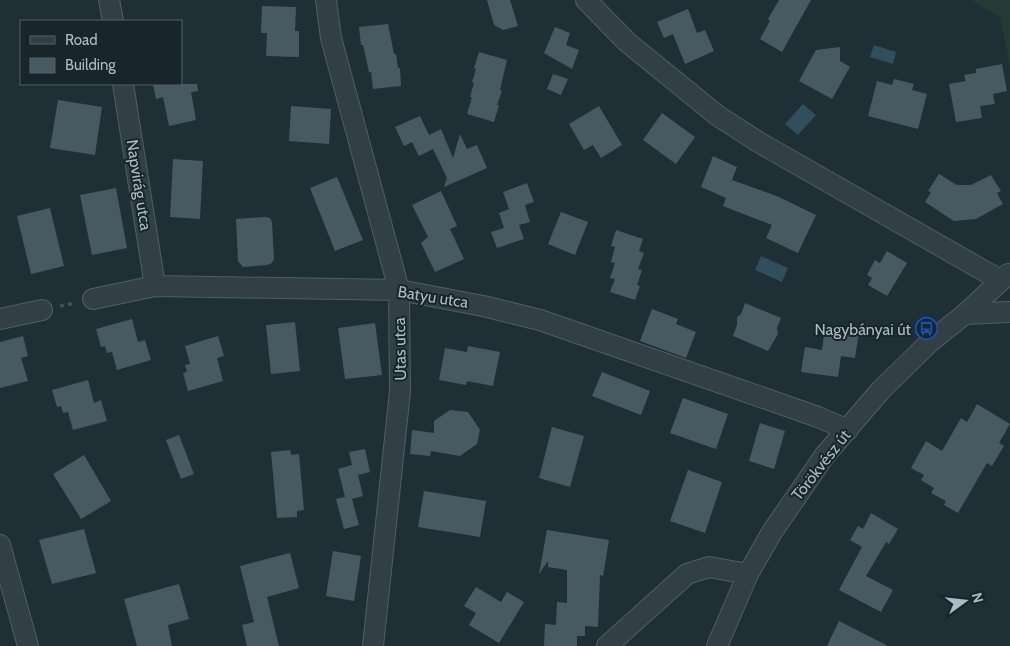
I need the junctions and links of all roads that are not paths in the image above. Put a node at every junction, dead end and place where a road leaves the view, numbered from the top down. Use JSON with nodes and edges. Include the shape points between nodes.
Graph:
{"nodes":[{"id":1,"x":109,"y":0,"type":"edge"},
{"id":2,"x":326,"y":0,"type":"edge"},
{"id":3,"x":586,"y":0,"type":"edge"},
{"id":4,"x":112,"y":20,"type":"edge"},
{"id":5,"x":123,"y":85,"type":"edge"},
{"id":6,"x":1005,"y":276,"type":"edge"},
{"id":7,"x":155,"y":286,"type":"junction"},
{"id":8,"x":399,"y":290,"type":"junction"},
{"id":9,"x":93,"y":299,"type":"road end"},
{"id":10,"x":42,"y":310,"type":"road end"},
{"id":11,"x":1010,"y":312,"type":"edge"},
{"id":12,"x":965,"y":314,"type":"junction"},
{"id":13,"x":0,"y":319,"type":"edge"},
{"id":14,"x":848,"y":430,"type":"junction"},
{"id":15,"x":0,"y":549,"type":"edge"},
{"id":16,"x":748,"y":574,"type":"junction"},
{"id":17,"x":28,"y":646,"type":"edge"},
{"id":18,"x":373,"y":646,"type":"edge"},
{"id":19,"x":607,"y":646,"type":"edge"},
{"id":20,"x":716,"y":646,"type":"edge"}],
"edges":[{"from":1,"to":4,"type":"street"},
{"from":2,"to":8,"type":"street","name":"Utas utca","via":[[331,38]]},
{"from":3,"to":6,"type":"street","via":[[626,42],[718,116],[760,143]]},
{"from":5,"to":7,"type":"street","name":"Napvirág utca"},
{"from":6,"to":12,"type":"street","name":"Törökvész út"},
{"from":7,"to":8,"type":"street","name":"Batyu utca"},
{"from":7,"to":9,"type":"street","name":"Batyu utca"},
{"from":8,"to":14,"type":"street","name":"Batyu utca","via":[[540,320]]},
{"from":8,"to":18,"type":"street","name":"Utas utca","via":[[400,391]]},
{"from":10,"to":13,"type":"street"},
{"from":11,"to":12,"type":"street"},
{"from":12,"to":14,"type":"street","name":"Törökvész út","via":[[881,390]]},
{"from":14,"to":16,"type":"street","name":"Törökvész út","via":[[798,492]]},
{"from":15,"to":17,"type":"street"},
{"from":16,"to":19,"type":"street","via":[[709,567],[687,574]]},
{"from":16,"to":20,"type":"street","name":"Törökvész út"}]}
